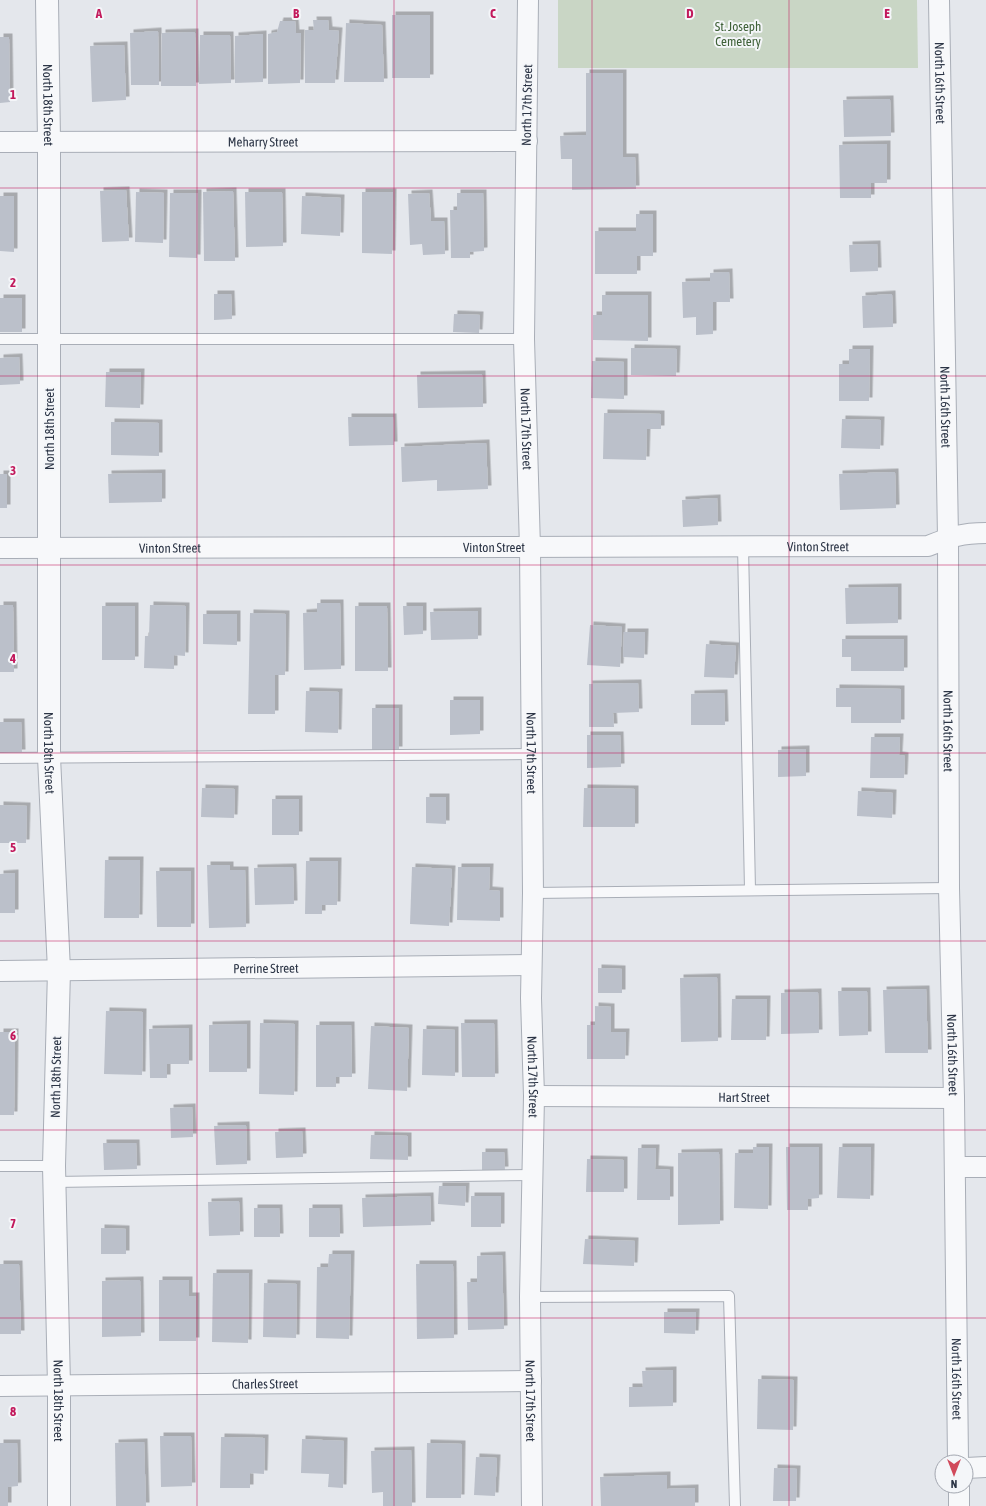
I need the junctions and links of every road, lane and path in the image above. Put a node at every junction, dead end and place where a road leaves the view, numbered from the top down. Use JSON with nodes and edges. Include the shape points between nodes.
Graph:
{"nodes":[{"id":1,"x":47,"y":0,"type":"edge"},
{"id":2,"x":528,"y":0,"type":"edge"},
{"id":3,"x":939,"y":0,"type":"edge"},
{"id":4,"x":0,"y":142,"type":"edge"},
{"id":5,"x":49,"y":142,"type":"junction"},
{"id":6,"x":527,"y":142,"type":"junction"},
{"id":7,"x":49,"y":338,"type":"junction"},
{"id":8,"x":0,"y":339,"type":"edge"},
{"id":9,"x":524,"y":339,"type":"junction"},
{"id":10,"x":986,"y":532,"type":"edge"},
{"id":11,"x":948,"y":538,"type":"junction"},
{"id":12,"x":743,"y":546,"type":"junction"},
{"id":13,"x":49,"y":547,"type":"junction"},
{"id":14,"x":0,"y":548,"type":"edge"},
{"id":15,"x":530,"y":548,"type":"junction"},
{"id":16,"x":531,"y":754,"type":"junction"},
{"id":17,"x":49,"y":757,"type":"junction"},
{"id":18,"x":0,"y":758,"type":"edge"},
{"id":19,"x":949,"y":888,"type":"junction"},
{"id":20,"x":750,"y":890,"type":"junction"},
{"id":21,"x":533,"y":893,"type":"junction"},
{"id":22,"x":532,"y":965,"type":"junction"},
{"id":23,"x":59,"y":970,"type":"junction"},
{"id":24,"x":0,"y":971,"type":"edge"},
{"id":25,"x":534,"y":1096,"type":"junction"},
{"id":26,"x":954,"y":1098,"type":"junction"},
{"id":27,"x":0,"y":1166,"type":"edge"},
{"id":28,"x":955,"y":1167,"type":"junction"},
{"id":29,"x":986,"y":1167,"type":"edge"},
{"id":30,"x":54,"y":1174,"type":"junction"},
{"id":31,"x":533,"y":1175,"type":"junction"},
{"id":32,"x":530,"y":1296,"type":"junction"},
{"id":33,"x":531,"y":1381,"type":"junction"},
{"id":34,"x":59,"y":1385,"type":"junction"},
{"id":35,"x":0,"y":1386,"type":"edge"},
{"id":36,"x":958,"y":1454,"type":"edge"},
{"id":37,"x":986,"y":1467,"type":"edge"},
{"id":38,"x":974,"y":1468,"type":"edge"},
{"id":39,"x":959,"y":1494,"type":"edge"},
{"id":40,"x":60,"y":1506,"type":"edge"},
{"id":41,"x":532,"y":1506,"type":"edge"},
{"id":42,"x":735,"y":1506,"type":"edge"},
{"id":43,"x":959,"y":1506,"type":"edge"}],
"edges":[{"from":1,"to":5,"type":"street","name":"North 18th Street"},
{"from":2,"to":6,"type":"street","name":"North 17th Street"},
{"from":3,"to":11,"type":"street","name":"North 16th Street"},
{"from":4,"to":5,"type":"street","name":"Meharry Street"},
{"from":5,"to":6,"type":"street","name":"Meharry Street"},
{"from":5,"to":7,"type":"street","name":"North 18th Street"},
{"from":6,"to":9,"type":"street","name":"North 17th Street"},
{"from":7,"to":8,"type":"lane"},
{"from":7,"to":9,"type":"lane"},
{"from":7,"to":13,"type":"street","name":"North 18th Street"},
{"from":9,"to":15,"type":"street","name":"North 17th Street"},
{"from":10,"to":11,"type":"street","name":"Vinton Street"},
{"from":11,"to":12,"type":"street","name":"Vinton Street","via":[[928,546]]},
{"from":11,"to":19,"type":"street","name":"North 16th Street"},
{"from":12,"to":15,"type":"street","name":"Vinton Street"},
{"from":12,"to":20,"type":"lane"},
{"from":13,"to":14,"type":"street","name":"Vinton Street"},
{"from":13,"to":15,"type":"street","name":"Vinton Street"},
{"from":13,"to":17,"type":"street","name":"North 18th Street"},
{"from":15,"to":16,"type":"street","name":"North 17th Street"},
{"from":16,"to":17,"type":"lane"},
{"from":16,"to":21,"type":"street","name":"North 17th Street"},
{"from":17,"to":18,"type":"lane"},
{"from":17,"to":23,"type":"street","name":"North 18th Street"},
{"from":19,"to":20,"type":"lane"},
{"from":19,"to":26,"type":"street","name":"North 16th Street"},
{"from":20,"to":21,"type":"lane"},
{"from":21,"to":22,"type":"street","name":"North 17th Street"},
{"from":22,"to":23,"type":"street","name":"Perrine Street"},
{"from":22,"to":25,"type":"street","name":"North 17th Street","via":[[530,998]]},
{"from":23,"to":24,"type":"street","name":"Perrine Street"},
{"from":23,"to":30,"type":"street","name":"North 18th Street"},
{"from":25,"to":26,"type":"street","name":"Hart Street"},
{"from":25,"to":31,"type":"street","name":"North 17th Street"},
{"from":26,"to":28,"type":"street","name":"North 16th Street"},
{"from":27,"to":30,"type":"lane"},
{"from":28,"to":29,"type":"street"},
{"from":28,"to":36,"type":"street","name":"North 16th Street"},
{"from":30,"to":31,"type":"lane"},
{"from":30,"to":34,"type":"street","name":"North 18th Street"},
{"from":31,"to":32,"type":"street","name":"North 17th Street"},
{"from":32,"to":33,"type":"street","name":"North 17th Street"},
{"from":32,"to":42,"type":"lane","via":[[729,1296]]},
{"from":33,"to":34,"type":"street","name":"Charles Street"},
{"from":33,"to":41,"type":"street","name":"North 17th Street"},
{"from":34,"to":35,"type":"street","name":"Charles Street"},
{"from":34,"to":40,"type":"street","name":"North 18th Street"},
{"from":37,"to":38,"type":"street"},
{"from":39,"to":43,"type":"street"}]}
